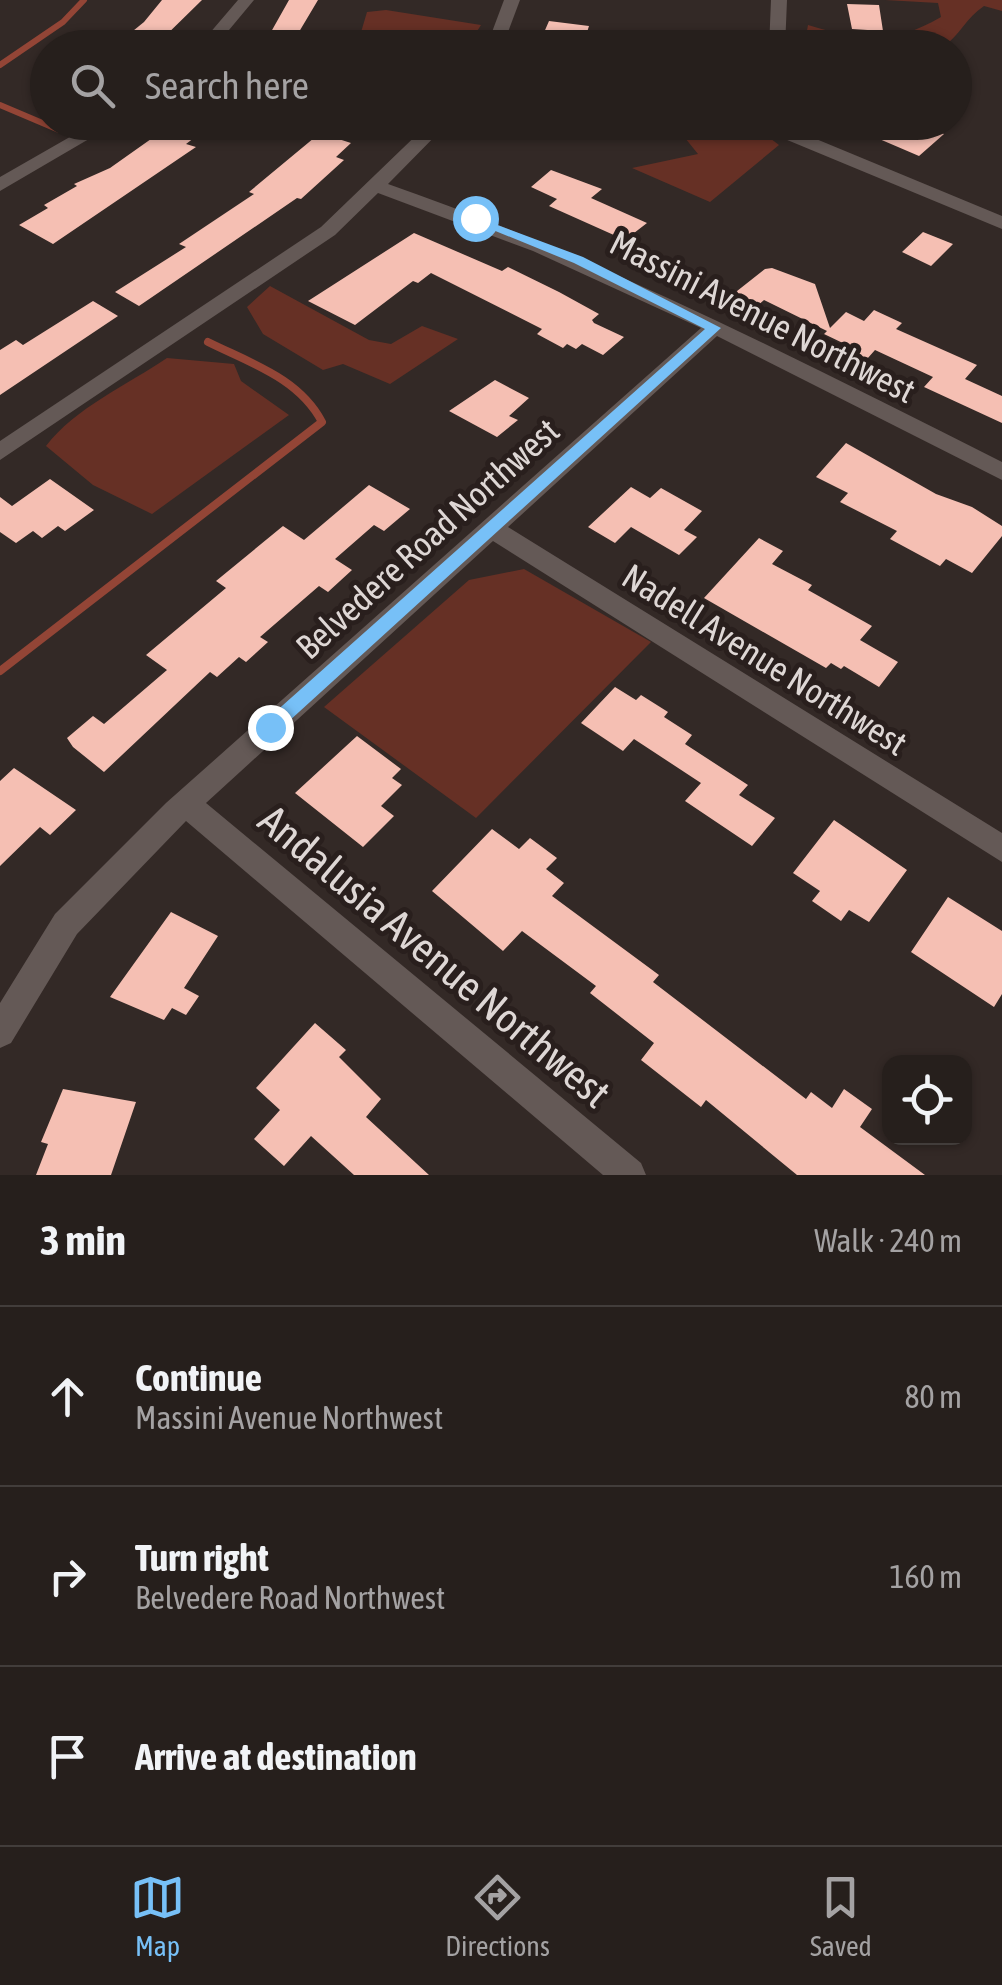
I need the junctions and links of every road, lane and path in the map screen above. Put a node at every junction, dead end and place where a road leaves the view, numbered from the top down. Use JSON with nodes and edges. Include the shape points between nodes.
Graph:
{"nodes":[{"id":1,"x":246,"y":0,"type":"edge"},
{"id":2,"x":512,"y":0,"type":"edge"},
{"id":3,"x":778,"y":0,"type":"edge"},
{"id":4,"x":220,"y":30,"type":"edge"},
{"id":5,"x":501,"y":30,"type":"edge"},
{"id":6,"x":778,"y":30,"type":"edge"},
{"id":7,"x":79,"y":140,"type":"edge"},
{"id":8,"x":425,"y":140,"type":"edge"},
{"id":9,"x":803,"y":140,"type":"edge"},
{"id":10,"x":0,"y":186,"type":"edge"},
{"id":11,"x":379,"y":187,"type":"junction"},
{"id":12,"x":1002,"y":223,"type":"edge"},
{"id":13,"x":714,"y":328,"type":"junction"},
{"id":14,"x":0,"y":452,"type":"edge"},
{"id":15,"x":1002,"y":472,"type":"edge"},
{"id":16,"x":490,"y":528,"type":"junction"},
{"id":17,"x":186,"y":802,"type":"junction"},
{"id":18,"x":1002,"y":849,"type":"edge"},
{"id":19,"x":0,"y":1032,"type":"edge"},
{"id":20,"x":630,"y":1175,"type":"edge"}],
"edges":[{"from":1,"to":4,"type":"street"},
{"from":2,"to":5,"type":"street"},
{"from":3,"to":6,"type":"street"},
{"from":7,"to":10,"type":"street"},
{"from":8,"to":11,"type":"street"},
{"from":9,"to":12,"type":"street"},
{"from":11,"to":13,"type":"street","name":"Massini Avenue Northwest","via":[[566,254]]},
{"from":11,"to":14,"type":"street","via":[[328,232]]},
{"from":13,"to":15,"type":"street","name":"Massini Avenue Northwest"},
{"from":13,"to":16,"type":"street","name":"Belvedere Road Northwest"},
{"from":16,"to":17,"type":"street","name":"Belvedere Road Northwest"},
{"from":16,"to":18,"type":"street","name":"Nadell Avenue Northwest"},
{"from":17,"to":19,"type":"street","name":"Belvedere Road Northwest","via":[[66,924]]},
{"from":17,"to":20,"type":"street","name":"Andalusia Avenue Northwest"}]}
